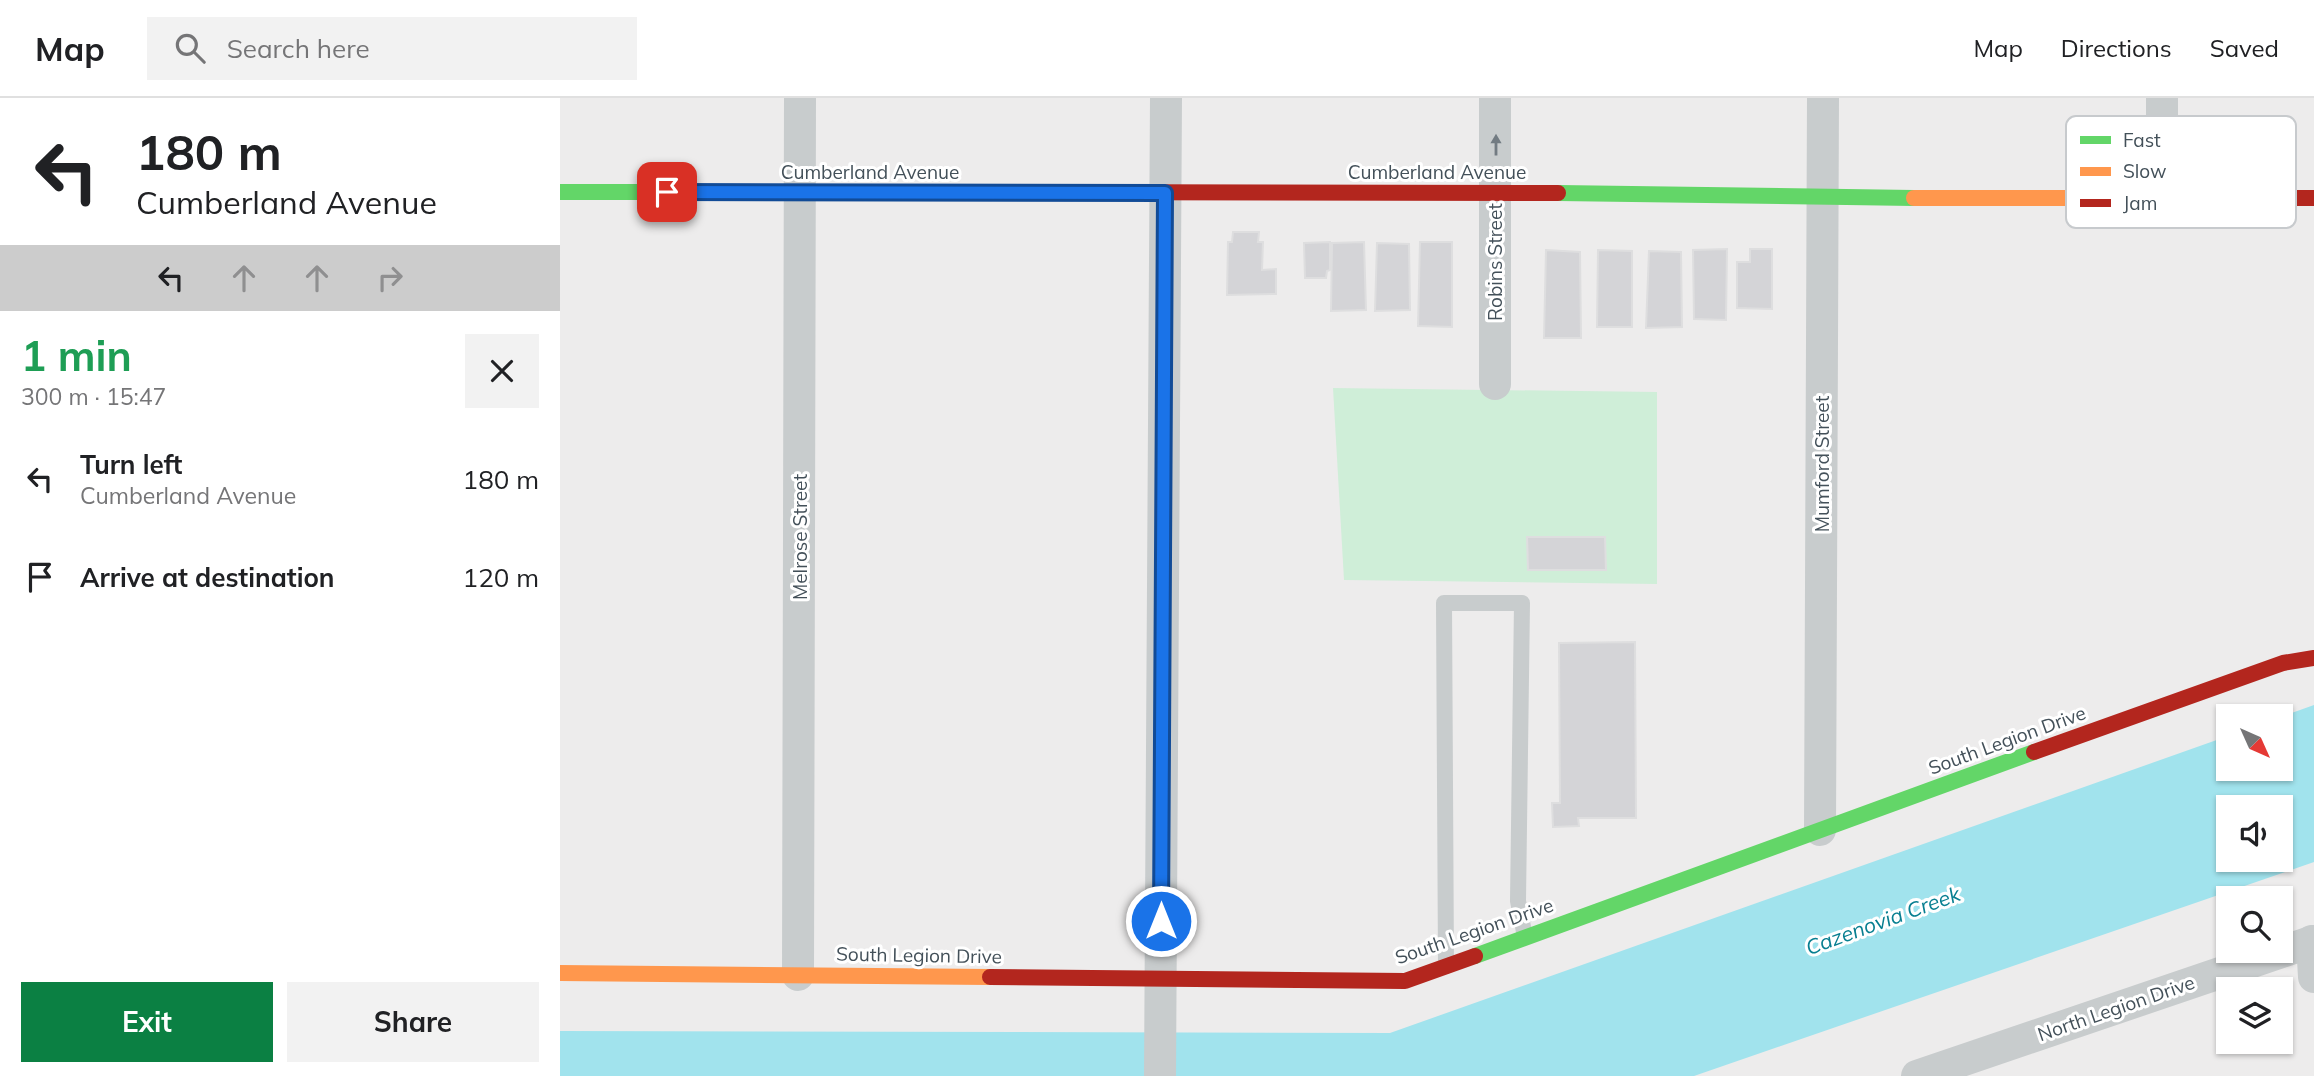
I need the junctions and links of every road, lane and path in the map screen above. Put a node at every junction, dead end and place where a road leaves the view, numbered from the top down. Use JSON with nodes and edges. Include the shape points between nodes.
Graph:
{"nodes":[{"id":1,"x":800,"y":98,"type":"edge"},
{"id":2,"x":1166,"y":98,"type":"edge"},
{"id":3,"x":1495,"y":98,"type":"edge"},
{"id":4,"x":1823,"y":98,"type":"edge"},
{"id":5,"x":2162,"y":98,"type":"edge"},
{"id":6,"x":2162,"y":116,"type":"edge"},
{"id":7,"x":560,"y":192,"type":"edge"},
{"id":8,"x":1496,"y":192,"type":"junction"},
{"id":9,"x":800,"y":193,"type":"junction"},
{"id":10,"x":1165,"y":193,"type":"junction"},
{"id":11,"x":1822,"y":198,"type":"junction"},
{"id":12,"x":2066,"y":198,"type":"edge"},
{"id":13,"x":2296,"y":198,"type":"edge"},
{"id":14,"x":2314,"y":198,"type":"edge"},
{"id":15,"x":1495,"y":384,"type":"dead end"},
{"id":16,"x":2314,"y":658,"type":"edge"},
{"id":17,"x":1821,"y":830,"type":"junction"},
{"id":18,"x":1525,"y":937,"type":"junction"},
{"id":19,"x":2313,"y":941,"type":"edge"},
{"id":20,"x":1446,"y":966,"type":"junction"},
{"id":21,"x":560,"y":974,"type":"edge"},
{"id":22,"x":798,"y":975,"type":"junction"},
{"id":23,"x":2314,"y":977,"type":"edge"},
{"id":24,"x":1161,"y":989,"type":"junction"},
{"id":25,"x":1160,"y":1076,"type":"edge"},
{"id":26,"x":1917,"y":1076,"type":"edge"}],
"edges":[{"from":1,"to":9,"type":"street","name":"Melrose Street"},
{"from":2,"to":10,"type":"street"},
{"from":8,"to":3,"type":"street","name":"Robins Street","one_way":true},
{"from":4,"to":11,"type":"street","name":"Mumford Street"},
{"from":5,"to":6,"type":"street"},
{"from":7,"to":9,"type":"street","name":"Cumberland Avenue"},
{"from":8,"to":10,"type":"street","name":"Cumberland Avenue"},
{"from":8,"to":11,"type":"street","name":"Cumberland Avenue"},
{"from":8,"to":15,"type":"street","name":"Robins Street"},
{"from":9,"to":10,"type":"street","name":"Cumberland Avenue"},
{"from":9,"to":22,"type":"street","name":"Melrose Street"},
{"from":10,"to":24,"type":"street"},
{"from":11,"to":12,"type":"street","name":"Cumberland Avenue"},
{"from":11,"to":17,"type":"street","name":"Mumford Street"},
{"from":13,"to":14,"type":"street","name":"Cumberland Avenue"},
{"from":16,"to":17,"type":"street","name":"South Legion Drive","via":[[2283,663]]},
{"from":17,"to":18,"type":"street","name":"South Legion Drive"},
{"from":18,"to":20,"type":"street","name":"South Legion Drive"},
{"from":18,"to":20,"type":"lane","via":[[1518,901],[1522,603],[1444,603]]},
{"from":19,"to":23,"type":"street"},
{"from":19,"to":26,"type":"street","name":"North Legion Drive"},
{"from":20,"to":24,"type":"street","name":"South Legion Drive","via":[[1405,981]]},
{"from":21,"to":22,"type":"street","name":"South Legion Drive"},
{"from":22,"to":24,"type":"street","name":"South Legion Drive"},
{"from":24,"to":25,"type":"street"}]}
